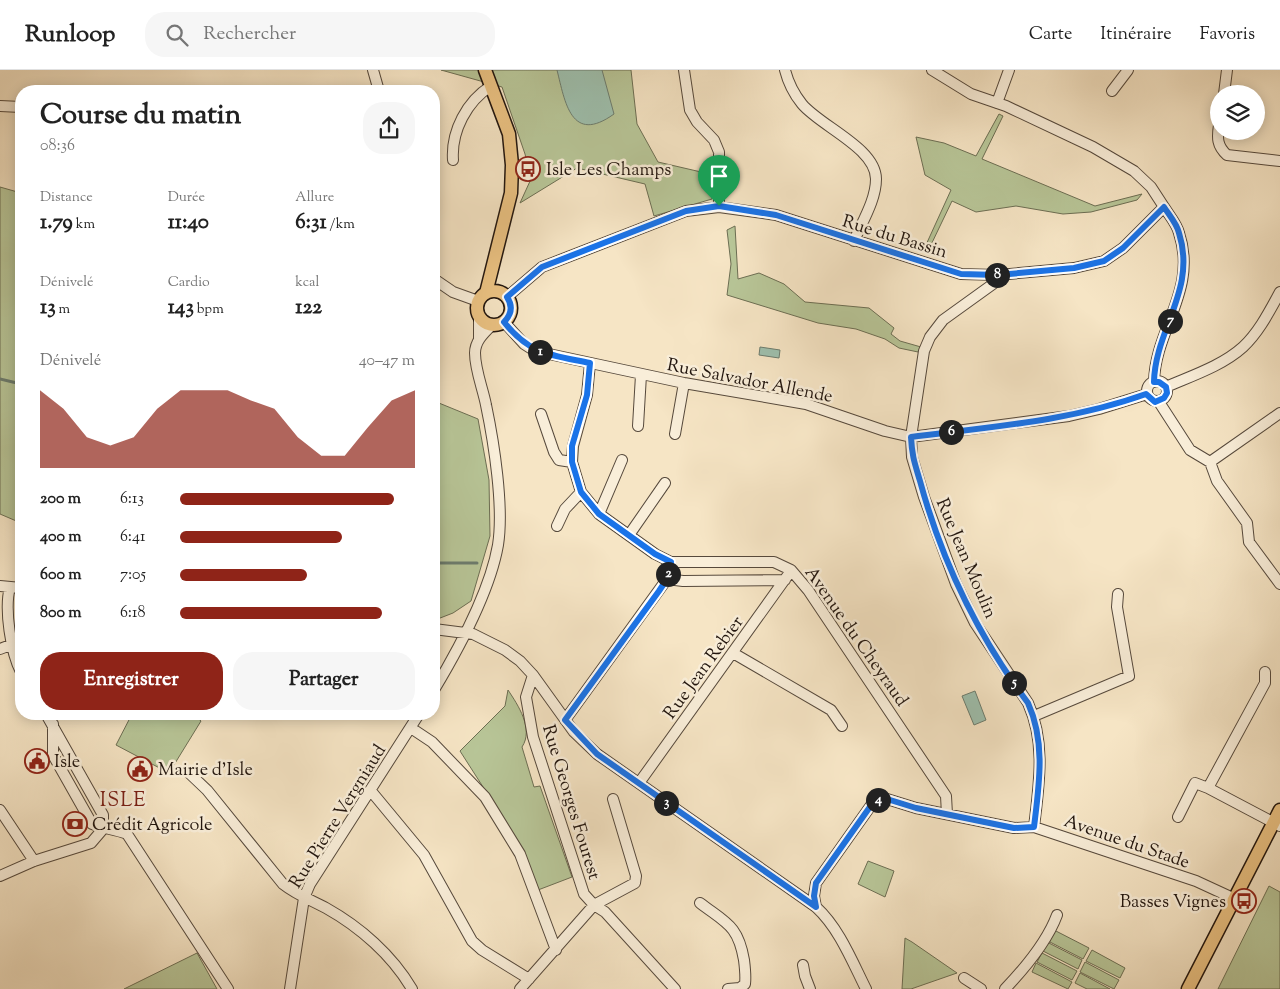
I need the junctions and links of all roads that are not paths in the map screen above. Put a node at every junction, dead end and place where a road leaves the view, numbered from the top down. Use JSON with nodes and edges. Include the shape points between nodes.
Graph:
{"nodes":[{"id":1,"x":374,"y":70,"type":"edge"},
{"id":2,"x":484,"y":70,"type":"edge"},
{"id":3,"x":684,"y":70,"type":"edge"},
{"id":4,"x":785,"y":70,"type":"edge"},
{"id":5,"x":932,"y":70,"type":"edge"},
{"id":6,"x":1009,"y":70,"type":"edge"},
{"id":7,"x":1128,"y":70,"type":"edge"},
{"id":8,"x":1228,"y":70,"type":"edge"},
{"id":9,"x":378,"y":85,"type":"edge"},
{"id":10,"x":1226,"y":85,"type":"edge"},
{"id":11,"x":491,"y":86,"type":"junction"},
{"id":12,"x":1112,"y":91,"type":"dead end"},
{"id":13,"x":996,"y":103,"type":"junction"},
{"id":14,"x":0,"y":106,"type":"edge"},
{"id":15,"x":15,"y":107,"type":"edge"},
{"id":16,"x":1218,"y":140,"type":"edge"},
{"id":17,"x":453,"y":160,"type":"dead end"},
{"id":18,"x":1280,"y":161,"type":"edge"},
{"id":19,"x":719,"y":206,"type":"junction"},
{"id":20,"x":1164,"y":207,"type":"junction"},
{"id":21,"x":854,"y":241,"type":"junction"},
{"id":22,"x":998,"y":275,"type":"junction"},
{"id":23,"x":440,"y":283,"type":"edge"},
{"id":24,"x":1280,"y":292,"type":"edge"},
{"id":25,"x":492,"y":295,"type":"junction"},
{"id":26,"x":479,"y":316,"type":"junction"},
{"id":27,"x":498,"y":324,"type":"junction"},
{"id":28,"x":479,"y":338,"type":"junction"},
{"id":29,"x":590,"y":363,"type":"junction"},
{"id":30,"x":641,"y":375,"type":"junction"},
{"id":31,"x":1154,"y":382,"type":"junction"},
{"id":32,"x":684,"y":383,"type":"junction"},
{"id":33,"x":1166,"y":387,"type":"junction"},
{"id":34,"x":1146,"y":394,"type":"junction"},
{"id":35,"x":1159,"y":402,"type":"junction"},
{"id":36,"x":1280,"y":413,"type":"edge"},
{"id":37,"x":541,"y":414,"type":"dead end"},
{"id":38,"x":638,"y":426,"type":"dead end"},
{"id":39,"x":675,"y":434,"type":"dead end"},
{"id":40,"x":911,"y":437,"type":"junction"},
{"id":41,"x":622,"y":460,"type":"dead end"},
{"id":42,"x":572,"y":462,"type":"junction"},
{"id":43,"x":1210,"y":462,"type":"junction"},
{"id":44,"x":665,"y":483,"type":"dead end"},
{"id":45,"x":581,"y":492,"type":"junction"},
{"id":46,"x":599,"y":514,"type":"junction"},
{"id":47,"x":557,"y":526,"type":"dead end"},
{"id":48,"x":628,"y":535,"type":"junction"},
{"id":49,"x":671,"y":562,"type":"junction"},
{"id":50,"x":791,"y":570,"type":"junction"},
{"id":51,"x":667,"y":579,"type":"junction"},
{"id":52,"x":785,"y":580,"type":"junction"},
{"id":53,"x":1280,"y":584,"type":"edge"},
{"id":54,"x":5,"y":587,"type":"edge"},
{"id":55,"x":1118,"y":594,"type":"dead end"},
{"id":56,"x":440,"y":630,"type":"edge"},
{"id":57,"x":464,"y":632,"type":"junction"},
{"id":58,"x":13,"y":644,"type":"junction"},
{"id":59,"x":0,"y":650,"type":"edge"},
{"id":60,"x":733,"y":654,"type":"junction"},
{"id":61,"x":15,"y":657,"type":"edge"},
{"id":62,"x":1265,"y":672,"type":"dead end"},
{"id":63,"x":533,"y":675,"type":"junction"},
{"id":64,"x":440,"y":678,"type":"edge"},
{"id":65,"x":1034,"y":716,"type":"junction"},
{"id":66,"x":50,"y":720,"type":"edge"},
{"id":67,"x":416,"y":720,"type":"edge"},
{"id":68,"x":565,"y":720,"type":"junction"},
{"id":69,"x":52,"y":724,"type":"junction"},
{"id":70,"x":842,"y":726,"type":"dead end"},
{"id":71,"x":411,"y":728,"type":"junction"},
{"id":72,"x":187,"y":771,"type":"dead end"},
{"id":73,"x":639,"y":783,"type":"junction"},
{"id":74,"x":1208,"y":788,"type":"junction"},
{"id":75,"x":371,"y":791,"type":"junction"},
{"id":76,"x":613,"y":799,"type":"dead end"},
{"id":77,"x":0,"y":810,"type":"edge"},
{"id":78,"x":1280,"y":810,"type":"edge"},
{"id":79,"x":948,"y":814,"type":"junction"},
{"id":80,"x":1178,"y":817,"type":"dead end"},
{"id":81,"x":1277,"y":825,"type":"edge"},
{"id":82,"x":1034,"y":827,"type":"junction"},
{"id":83,"x":103,"y":829,"type":"junction"},
{"id":84,"x":34,"y":861,"type":"junction"},
{"id":85,"x":0,"y":876,"type":"edge"},
{"id":86,"x":304,"y":898,"type":"junction"},
{"id":87,"x":1235,"y":899,"type":"junction"},
{"id":88,"x":700,"y":903,"type":"dead end"},
{"id":89,"x":594,"y":906,"type":"junction"},
{"id":90,"x":816,"y":907,"type":"junction"},
{"id":91,"x":1057,"y":915,"type":"dead end"},
{"id":92,"x":556,"y":950,"type":"junction"},
{"id":93,"x":803,"y":965,"type":"dead end"},
{"id":94,"x":964,"y":978,"type":"dead end"},
{"id":95,"x":529,"y":979,"type":"junction"},
{"id":96,"x":228,"y":989,"type":"edge"},
{"id":97,"x":290,"y":989,"type":"edge"},
{"id":98,"x":412,"y":989,"type":"edge"},
{"id":99,"x":520,"y":989,"type":"edge"},
{"id":100,"x":674,"y":989,"type":"edge"},
{"id":101,"x":728,"y":989,"type":"edge"},
{"id":102,"x":810,"y":989,"type":"edge"},
{"id":103,"x":866,"y":989,"type":"edge"},
{"id":104,"x":981,"y":989,"type":"edge"},
{"id":105,"x":1005,"y":989,"type":"edge"},
{"id":106,"x":1188,"y":989,"type":"edge"}],
"edges":[{"from":1,"to":9,"type":"street"},
{"from":2,"to":11,"type":"main road"},
{"from":3,"to":19,"type":"street","via":[[690,110],[720,152]]},
{"from":4,"to":21,"type":"street","via":[[803,105],[872,164],[876,178],[873,196]]},
{"from":5,"to":13,"type":"street","via":[[971,94]]},
{"from":6,"to":13,"type":"street"},
{"from":7,"to":12,"type":"street"},
{"from":8,"to":10,"type":"street"},
{"from":11,"to":17,"type":"street","via":[[477,95],[465,113],[452,146]]},
{"from":11,"to":25,"type":"main road","via":[[509,134],[512,165],[510,193],[492,261]]},
{"from":13,"to":20,"type":"street","via":[[1093,146],[1134,171],[1151,187]]},
{"from":14,"to":15,"type":"street"},
{"from":16,"to":18,"type":"street","via":[[1227,155]]},
{"from":19,"to":21,"type":"street","name":"Rue du Bassin","via":[[776,215]]},
{"from":19,"to":25,"type":"street","name":"Rue du Bassin","via":[[686,211],[542,267]]},
{"from":20,"to":22,"type":"street","name":"Rue du Bassin","via":[[1123,248],[1104,261],[1074,268]]},
{"from":20,"to":31,"type":"street","via":[[1179,232],[1184,262],[1181,291],[1156,358]]},
{"from":21,"to":22,"type":"street","name":"Rue du Bassin","via":[[961,274]]},
{"from":22,"to":40,"type":"street","name":"Rue Jean Moulin","via":[[993,284],[942,320],[930,337],[924,351]]},
{"from":23,"to":25,"type":"street","via":[[453,292]]},
{"from":24,"to":33,"type":"street","via":[[1260,327],[1243,347]]},
{"from":25,"to":26,"type":"main road","via":[[476,309]]},
{"from":25,"to":27,"type":"main road","via":[[511,307],[508,318]]},
{"from":26,"to":27,"type":"main road","via":[[484,322]]},
{"from":26,"to":28,"type":"street"},
{"from":27,"to":28,"type":"street"},
{"from":27,"to":29,"type":"street","name":"Rue Salvador Allende","via":[[535,351]]},
{"from":28,"to":57,"type":"street","via":[[475,353],[487,406],[499,493],[498,544],[490,577]]},
{"from":29,"to":30,"type":"street","name":"Rue Salvador Allende"},
{"from":29,"to":42,"type":"street","via":[[587,395],[572,446]]},
{"from":30,"to":32,"type":"street","name":"Rue Salvador Allende"},
{"from":30,"to":38,"type":"street"},
{"from":31,"to":33,"type":"street"},
{"from":31,"to":34,"type":"street","via":[[1149,384]]},
{"from":32,"to":39,"type":"street"},
{"from":32,"to":40,"type":"street","name":"Rue Salvador Allende","via":[[806,404]]},
{"from":33,"to":35,"type":"street","via":[[1167,393]]},
{"from":34,"to":35,"type":"street"},
{"from":34,"to":40,"type":"street","name":"Rue Salvador Allende","via":[[1069,416]]},
{"from":35,"to":43,"type":"street","via":[[1190,450]]},
{"from":36,"to":43,"type":"street"},
{"from":37,"to":42,"type":"street","via":[[559,460]]},
{"from":40,"to":65,"type":"street","name":"Rue Jean Moulin","via":[[912,457],[924,497],[956,584],[975,623]]},
{"from":41,"to":46,"type":"street"},
{"from":42,"to":45,"type":"street"},
{"from":43,"to":53,"type":"street","via":[[1217,481],[1247,523],[1249,542]]},
{"from":44,"to":48,"type":"street"},
{"from":45,"to":46,"type":"street"},
{"from":45,"to":47,"type":"street","via":[[565,509]]},
{"from":46,"to":48,"type":"street"},
{"from":48,"to":49,"type":"street"},
{"from":49,"to":50,"type":"street","name":"Avenue du Cheyraud","via":[[774,562]]},
{"from":49,"to":51,"type":"street"},
{"from":50,"to":52,"type":"street","name":"Rue Jean Rebier"},
{"from":50,"to":79,"type":"street","name":"Avenue du Cheyraud","via":[[808,590],[946,796]]},
{"from":51,"to":52,"type":"street","name":"Avenue du Cheyraud"},
{"from":51,"to":68,"type":"street"},
{"from":52,"to":60,"type":"street","name":"Rue Jean Rebier"},
{"from":54,"to":58,"type":"street"},
{"from":55,"to":65,"type":"street","via":[[1117,607],[1129,676]]},
{"from":56,"to":57,"type":"street"},
{"from":57,"to":63,"type":"street","via":[[505,650]]},
{"from":57,"to":64,"type":"street"},
{"from":58,"to":59,"type":"street"},
{"from":58,"to":61,"type":"street"},
{"from":60,"to":70,"type":"street","via":[[831,710]]},
{"from":60,"to":73,"type":"street","name":"Rue Jean Rebier"},
{"from":62,"to":74,"type":"street","via":[[1265,683]]},
{"from":63,"to":68,"type":"street"},
{"from":63,"to":89,"type":"street","name":"Rue Georges Fourest","via":[[526,697],[533,737],[584,894]]},
{"from":65,"to":82,"type":"street","name":"Rue Jean Moulin","via":[[1040,748]]},
{"from":66,"to":69,"type":"street"},
{"from":67,"to":71,"type":"street","name":"Rue Pierre Vergniaud"},
{"from":68,"to":73,"type":"street","via":[[597,754]]},
{"from":69,"to":83,"type":"street","via":[[103,815]]},
{"from":69,"to":83,"type":"street","via":[[53,755],[92,824]]},
{"from":71,"to":75,"type":"street","name":"Rue Pierre Vergniaud"},
{"from":71,"to":92,"type":"street","via":[[432,742],[486,797],[520,854]]},
{"from":72,"to":86,"type":"street","via":[[207,790],[283,884]]},
{"from":73,"to":90,"type":"street"},
{"from":74,"to":80,"type":"street","via":[[1195,782]]},
{"from":74,"to":81,"type":"street"},
{"from":75,"to":86,"type":"street","name":"Rue Pierre Vergniaud"},
{"from":75,"to":95,"type":"street","via":[[424,854],[472,941]]},
{"from":76,"to":89,"type":"street","via":[[636,876],[635,883]]},
{"from":77,"to":84,"type":"street"},
{"from":78,"to":81,"type":"main road"},
{"from":79,"to":82,"type":"street","name":"Avenue du Stade","via":[[1014,828]]},
{"from":79,"to":90,"type":"street","name":"Avenue du Stade","via":[[887,799],[872,804],[816,883]]},
{"from":81,"to":87,"type":"main road"},
{"from":82,"to":87,"type":"street","name":"Avenue du Stade","via":[[1196,881]]},
{"from":83,"to":84,"type":"street","via":[[91,843]]},
{"from":83,"to":96,"type":"street","via":[[127,834]]},
{"from":84,"to":85,"type":"street"},
{"from":86,"to":97,"type":"street","name":"Rue Pierre Vergniaud"},
{"from":86,"to":98,"type":"street","via":[[362,932],[385,952]]},
{"from":87,"to":106,"type":"main road"},
{"from":88,"to":101,"type":"street","via":[[732,928],[741,942],[745,984]]},
{"from":89,"to":92,"type":"street"},
{"from":89,"to":100,"type":"street","name":"Rue Georges Fourest","via":[[605,912]]},
{"from":90,"to":103,"type":"street","via":[[845,946]]},
{"from":91,"to":105,"type":"street","via":[[1018,976]]},
{"from":92,"to":95,"type":"street"},
{"from":93,"to":102,"type":"street"},
{"from":94,"to":104,"type":"street"},
{"from":95,"to":99,"type":"street"}]}
